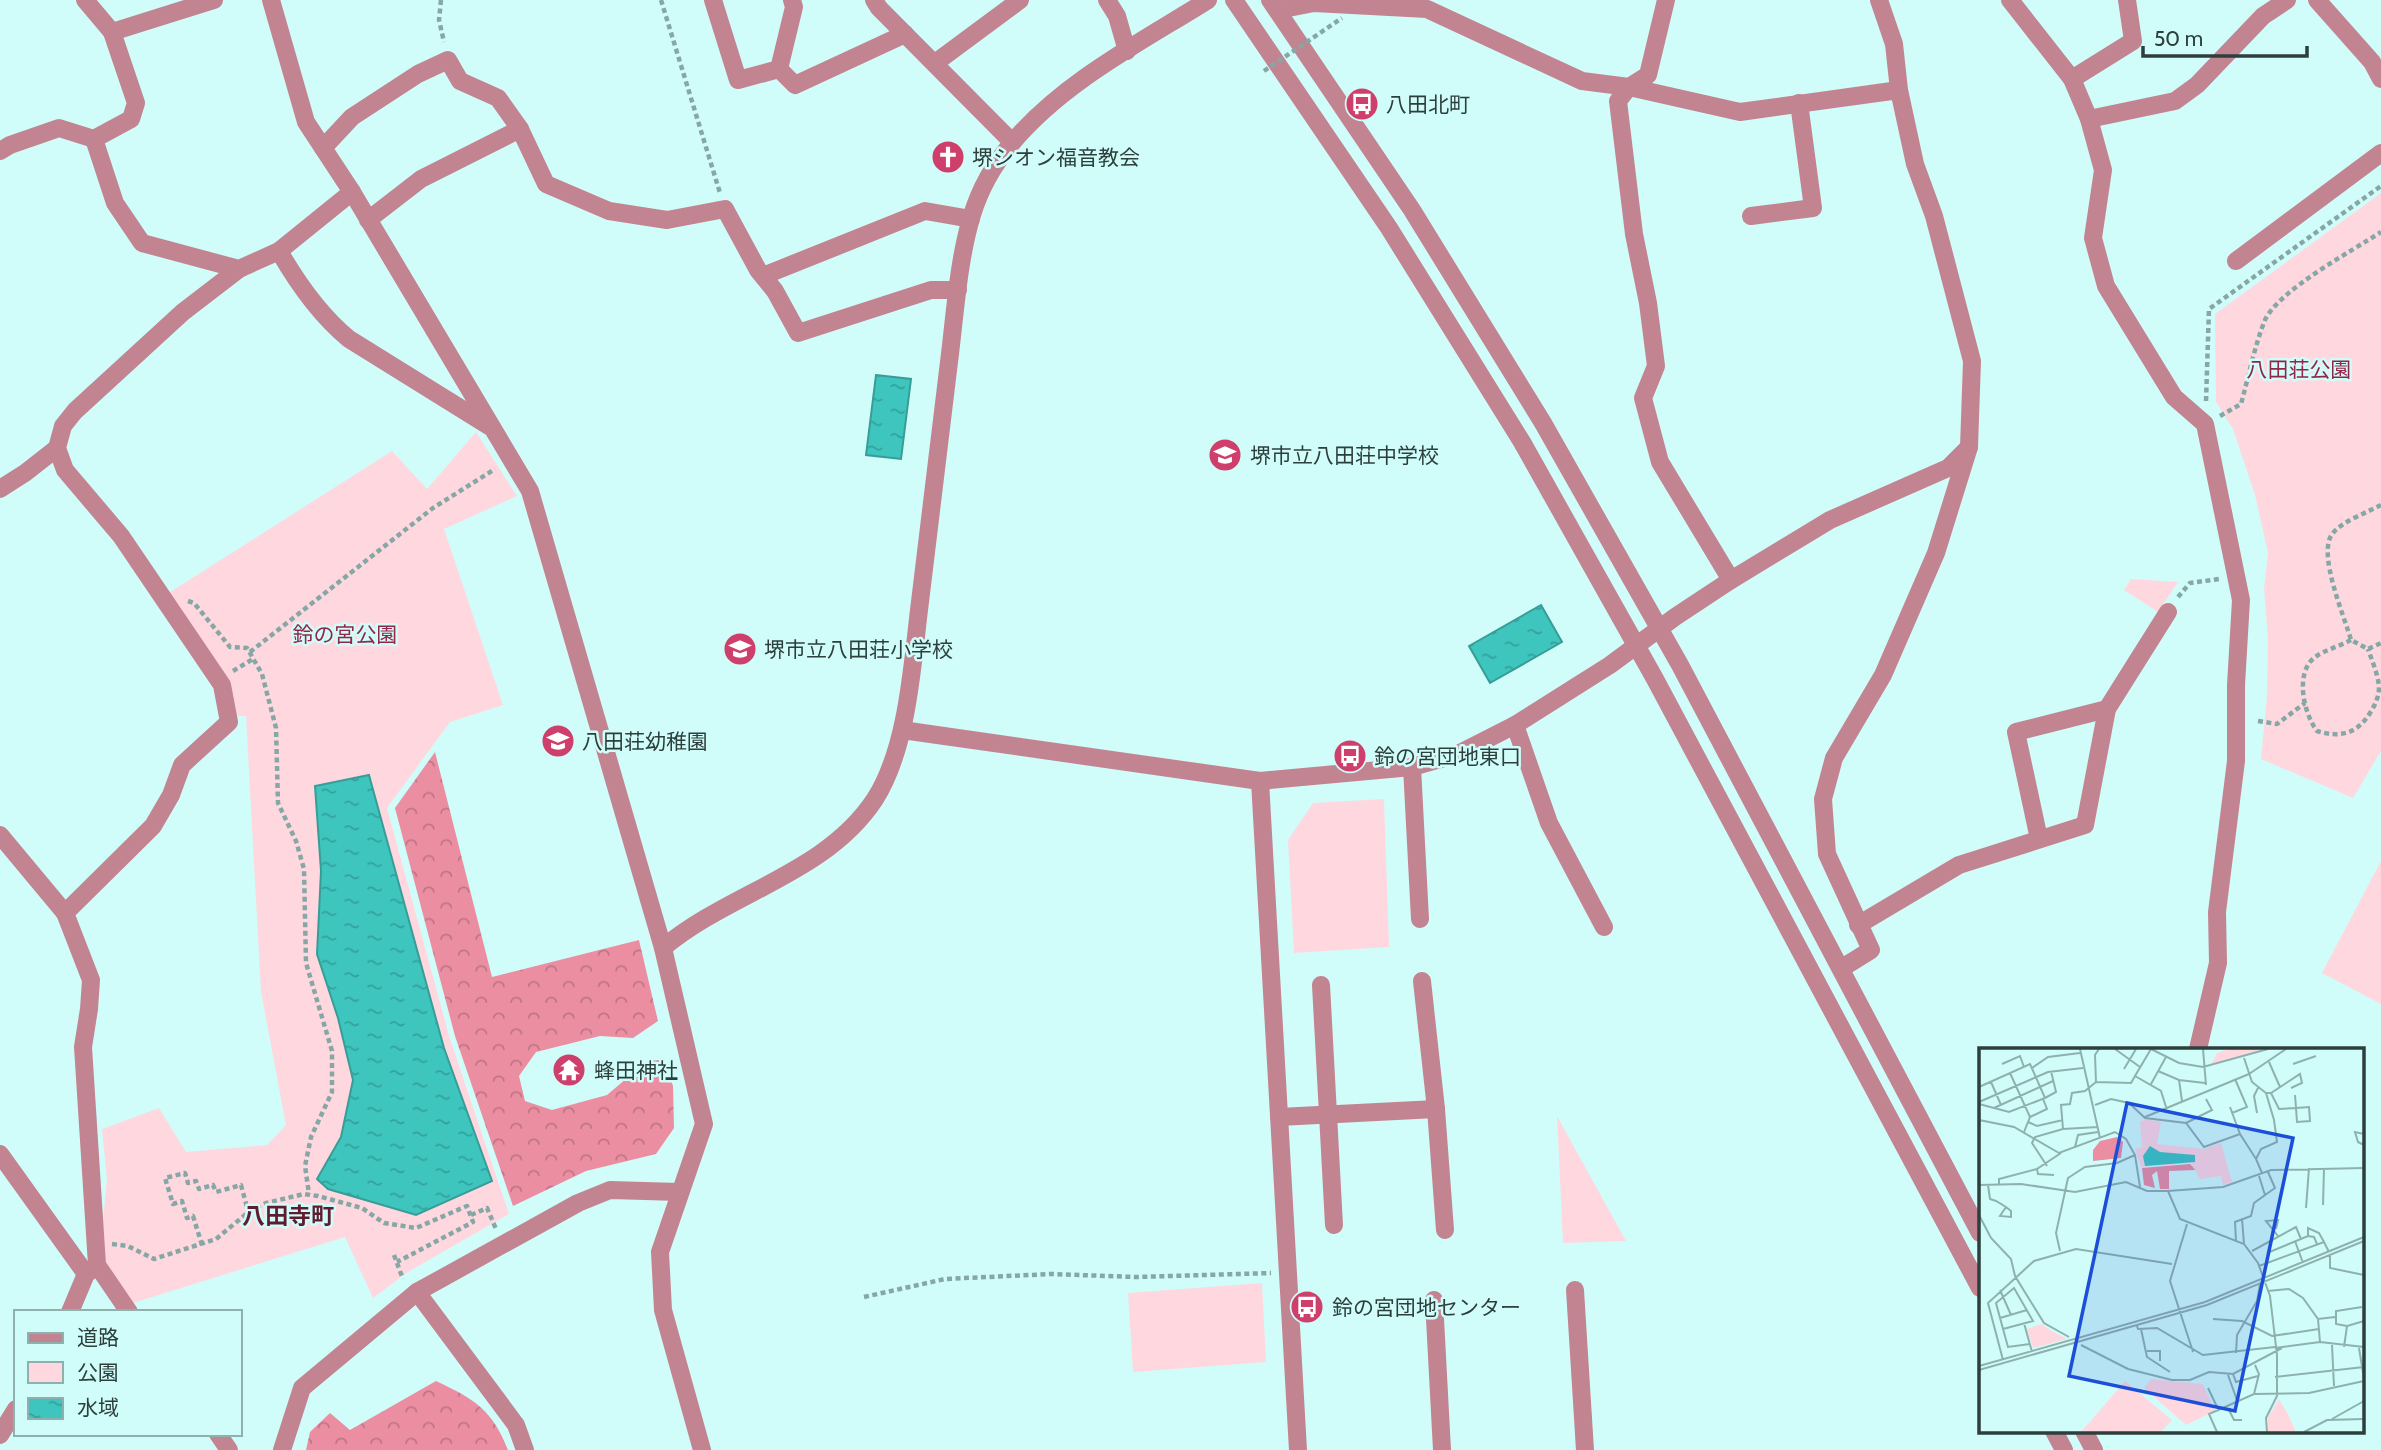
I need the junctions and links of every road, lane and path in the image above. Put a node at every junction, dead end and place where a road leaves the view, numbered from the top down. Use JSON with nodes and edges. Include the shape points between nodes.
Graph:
{"nodes":[{"id":1,"x":85,"y":0,"type":"edge"},
{"id":2,"x":214,"y":0,"type":"edge"},
{"id":3,"x":271,"y":0,"type":"edge"},
{"id":4,"x":440,"y":0,"type":"edge"},
{"id":5,"x":661,"y":0,"type":"edge"},
{"id":6,"x":713,"y":0,"type":"edge"},
{"id":7,"x":792,"y":0,"type":"edge"},
{"id":8,"x":874,"y":0,"type":"edge"},
{"id":9,"x":1020,"y":0,"type":"edge"},
{"id":10,"x":1107,"y":0,"type":"edge"},
{"id":11,"x":1208,"y":0,"type":"edge"},
{"id":12,"x":1234,"y":0,"type":"edge"},
{"id":13,"x":1666,"y":0,"type":"edge"},
{"id":14,"x":1879,"y":0,"type":"edge"},
{"id":15,"x":2010,"y":0,"type":"edge"},
{"id":16,"x":2127,"y":0,"type":"edge"},
{"id":17,"x":2287,"y":0,"type":"edge"},
{"id":18,"x":2317,"y":0,"type":"edge"},
{"id":19,"x":1001,"y":5,"type":"edge"},
{"id":20,"x":1274,"y":5,"type":"edge"},
{"id":21,"x":1342,"y":18,"type":"dead end"},
{"id":22,"x":112,"y":32,"type":"junction"},
{"id":23,"x":905,"y":34,"type":"junction"},
{"id":24,"x":1127,"y":51,"type":"junction"},
{"id":25,"x":2377,"y":58,"type":"edge"},
{"id":26,"x":448,"y":60,"type":"junction"},
{"id":27,"x":935,"y":63,"type":"junction"},
{"id":28,"x":779,"y":69,"type":"junction"},
{"id":29,"x":1264,"y":71,"type":"dead end"},
{"id":30,"x":2073,"y":79,"type":"junction"},
{"id":31,"x":2381,"y":79,"type":"edge"},
{"id":32,"x":1629,"y":87,"type":"junction"},
{"id":33,"x":1899,"y":90,"type":"junction"},
{"id":34,"x":1800,"y":103,"type":"junction"},
{"id":35,"x":2089,"y":119,"type":"junction"},
{"id":36,"x":520,"y":129,"type":"junction"},
{"id":37,"x":94,"y":139,"type":"junction"},
{"id":38,"x":1013,"y":142,"type":"junction"},
{"id":39,"x":323,"y":148,"type":"junction"},
{"id":40,"x":0,"y":150,"type":"edge"},
{"id":41,"x":2381,"y":153,"type":"edge"},
{"id":42,"x":2381,"y":186,"type":"edge"},
{"id":43,"x":352,"y":192,"type":"junction"},
{"id":44,"x":725,"y":209,"type":"junction"},
{"id":45,"x":1751,"y":216,"type":"dead end"},
{"id":46,"x":971,"y":219,"type":"junction"},
{"id":47,"x":368,"y":220,"type":"junction"},
{"id":48,"x":2381,"y":232,"type":"edge"},
{"id":49,"x":279,"y":251,"type":"junction"},
{"id":50,"x":2236,"y":261,"type":"dead end"},
{"id":51,"x":239,"y":269,"type":"junction"},
{"id":52,"x":763,"y":276,"type":"junction"},
{"id":53,"x":958,"y":290,"type":"junction"},
{"id":54,"x":2210,"y":411,"type":"dead end"},
{"id":55,"x":2214,"y":419,"type":"dead end"},
{"id":56,"x":492,"y":428,"type":"junction"},
{"id":57,"x":1969,"y":447,"type":"junction"},
{"id":58,"x":57,"y":448,"type":"junction"},
{"id":59,"x":511,"y":461,"type":"junction"},
{"id":60,"x":0,"y":489,"type":"edge"},
{"id":61,"x":2381,"y":505,"type":"edge"},
{"id":62,"x":2215,"y":579,"type":"dead end"},
{"id":63,"x":1731,"y":580,"type":"junction"},
{"id":64,"x":168,"y":605,"type":"junction"},
{"id":65,"x":2172,"y":606,"type":"joint"},
{"id":66,"x":1660,"y":629,"type":"junction"},
{"id":67,"x":2351,"y":640,"type":"junction"},
{"id":68,"x":2381,"y":643,"type":"edge"},
{"id":69,"x":1637,"y":647,"type":"junction"},
{"id":70,"x":2368,"y":649,"type":"junction"},
{"id":71,"x":250,"y":652,"type":"junction"},
{"id":72,"x":253,"y":659,"type":"junction"},
{"id":73,"x":228,"y":675,"type":"dead end"},
{"id":74,"x":2305,"y":703,"type":"junction"},
{"id":75,"x":2107,"y":709,"type":"junction"},
{"id":76,"x":2258,"y":722,"type":"dead end"},
{"id":77,"x":1515,"y":725,"type":"junction"},
{"id":78,"x":902,"y":730,"type":"junction"},
{"id":79,"x":1412,"y":767,"type":"junction"},
{"id":80,"x":1260,"y":781,"type":"junction"},
{"id":81,"x":0,"y":835,"type":"edge"},
{"id":82,"x":2039,"y":839,"type":"junction"},
{"id":83,"x":65,"y":913,"type":"junction"},
{"id":84,"x":1420,"y":919,"type":"dead end"},
{"id":85,"x":1858,"y":925,"type":"junction"},
{"id":86,"x":1604,"y":927,"type":"dead end"},
{"id":87,"x":663,"y":948,"type":"junction"},
{"id":88,"x":1842,"y":968,"type":"junction"},
{"id":89,"x":1422,"y":981,"type":"dead end"},
{"id":90,"x":1321,"y":985,"type":"dead end"},
{"id":91,"x":2198,"y":1048,"type":"edge"},
{"id":92,"x":1436,"y":1109,"type":"junction"},
{"id":93,"x":1329,"y":1114,"type":"junction"},
{"id":94,"x":1279,"y":1117,"type":"junction"},
{"id":95,"x":0,"y":1154,"type":"edge"},
{"id":96,"x":679,"y":1192,"type":"junction"},
{"id":97,"x":309,"y":1194,"type":"junction"},
{"id":98,"x":248,"y":1212,"type":"junction"},
{"id":99,"x":470,"y":1215,"type":"junction"},
{"id":100,"x":1334,"y":1225,"type":"dead end"},
{"id":101,"x":497,"y":1229,"type":"dead end"},
{"id":102,"x":1445,"y":1230,"type":"dead end"},
{"id":103,"x":1979,"y":1231,"type":"edge"},
{"id":104,"x":112,"y":1243,"type":"dead end"},
{"id":105,"x":202,"y":1245,"type":"junction"},
{"id":106,"x":394,"y":1255,"type":"dead end"},
{"id":107,"x":397,"y":1262,"type":"junction"},
{"id":108,"x":92,"y":1270,"type":"junction"},
{"id":109,"x":1271,"y":1273,"type":"dead end"},
{"id":110,"x":1979,"y":1286,"type":"edge"},
{"id":111,"x":411,"y":1288,"type":"junction"},
{"id":112,"x":1575,"y":1290,"type":"dead end"},
{"id":113,"x":864,"y":1297,"type":"dead end"},
{"id":114,"x":1434,"y":1300,"type":"dead end"},
{"id":115,"x":71,"y":1310,"type":"edge"},
{"id":116,"x":127,"y":1310,"type":"edge"},
{"id":117,"x":14,"y":1412,"type":"edge"},
{"id":118,"x":2055,"y":1432,"type":"edge"},
{"id":119,"x":2085,"y":1432,"type":"edge"},
{"id":120,"x":0,"y":1435,"type":"edge"},
{"id":121,"x":282,"y":1450,"type":"edge"},
{"id":122,"x":525,"y":1450,"type":"edge"},
{"id":123,"x":702,"y":1450,"type":"edge"},
{"id":124,"x":1298,"y":1450,"type":"edge"},
{"id":125,"x":1442,"y":1450,"type":"edge"},
{"id":126,"x":1585,"y":1450,"type":"edge"},
{"id":127,"x":2064,"y":1450,"type":"edge"},
{"id":128,"x":2094,"y":1450,"type":"edge"}],
"edges":[{"from":1,"to":22,"type":"street"},
{"from":2,"to":22,"type":"street"},
{"from":3,"to":39,"type":"street","via":[[306,122]]},
{"from":4,"to":26,"type":"path","via":[[439,20]]},
{"from":5,"to":44,"type":"path"},
{"from":6,"to":28,"type":"street","via":[[738,80]]},
{"from":7,"to":28,"type":"street"},
{"from":8,"to":23,"type":"street"},
{"from":9,"to":19,"type":"street"},
{"from":10,"to":24,"type":"street"},
{"from":11,"to":24,"type":"street"},
{"from":12,"to":69,"type":"street","via":[[1389,228],[1522,442]]},
{"from":13,"to":32,"type":"street","via":[[1648,75]]},
{"from":14,"to":33,"type":"street","via":[[1894,44]]},
{"from":15,"to":30,"type":"street"},
{"from":16,"to":30,"type":"street","via":[[2133,41]]},
{"from":17,"to":35,"type":"street","via":[[2263,16],[2197,85],[2175,101]]},
{"from":18,"to":25,"type":"street"},
{"from":19,"to":27,"type":"street"},
{"from":20,"to":32,"type":"street","via":[[1427,9],[1582,81]]},
{"from":20,"to":66,"type":"street","via":[[1480,318]]},
{"from":21,"to":29,"type":"path","bridge":true},
{"from":22,"to":37,"type":"street","via":[[136,103],[131,119]]},
{"from":23,"to":27,"type":"street"},
{"from":23,"to":28,"type":"street","via":[[794,85]]},
{"from":24,"to":38,"type":"street","via":[[1057,99]]},
{"from":25,"to":31,"type":"street"},
{"from":26,"to":36,"type":"street","via":[[460,81],[498,98]]},
{"from":26,"to":39,"type":"street","via":[[352,117]]},
{"from":27,"to":38,"type":"street"},
{"from":30,"to":35,"type":"street"},
{"from":32,"to":34,"type":"street","via":[[1741,111]]},
{"from":32,"to":63,"type":"street","via":[[1618,102],[1656,366],[1643,398],[1660,462]]},
{"from":33,"to":34,"type":"street"},
{"from":33,"to":57,"type":"street","via":[[1915,164],[1934,216],[1972,361]]},
{"from":34,"to":45,"type":"street","via":[[1813,208]]},
{"from":35,"to":91,"type":"street","via":[[2103,170],[2093,238],[2106,286],[2174,397],[2205,424],[2241,600],[2236,761],[2217,912],[2218,963]]},
{"from":36,"to":44,"type":"street","via":[[546,184],[609,211],[667,220]]},
{"from":36,"to":47,"type":"street","via":[[421,179]]},
{"from":37,"to":40,"type":"street","via":[[59,128]]},
{"from":37,"to":51,"type":"street","via":[[115,203],[142,243]]},
{"from":38,"to":46,"type":"street","via":[[989,176]]},
{"from":39,"to":43,"type":"street"},
{"from":41,"to":50,"type":"street"},
{"from":42,"to":54,"type":"path","via":[[2209,309],[2206,404]]},
{"from":43,"to":47,"type":"street"},
{"from":43,"to":49,"type":"street"},
{"from":44,"to":52,"type":"street"},
{"from":46,"to":52,"type":"street","via":[[925,211]]},
{"from":46,"to":53,"type":"street"},
{"from":47,"to":56,"type":"street"},
{"from":48,"to":55,"type":"path","via":[[2310,278],[2276,307],[2266,319],[2241,404]]},
{"from":49,"to":51,"type":"street"},
{"from":49,"to":56,"type":"street","via":[[331,324],[349,339]]},
{"from":51,"to":58,"type":"street","via":[[183,312],[75,411],[63,426]]},
{"from":52,"to":53,"type":"street","via":[[798,333],[931,290]]},
{"from":53,"to":78,"type":"street"},
{"from":56,"to":59,"type":"street"},
{"from":57,"to":63,"type":"street","via":[[1948,468],[1830,520]]},
{"from":57,"to":85,"type":"street","via":[[1936,554],[1883,675],[1834,758],[1823,799],[1827,854]]},
{"from":58,"to":60,"type":"street"},
{"from":58,"to":64,"type":"street","via":[[65,470],[121,536]]},
{"from":59,"to":71,"type":"path","via":[[433,508]]},
{"from":59,"to":87,"type":"street","via":[[530,491]]},
{"from":61,"to":67,"type":"path","via":[[2333,533],[2327,547]]},
{"from":62,"to":65,"type":"path","via":[[2190,583]]},
{"from":63,"to":66,"type":"street"},
{"from":64,"to":71,"type":"path","via":[[178,599],[194,603],[230,647]]},
{"from":64,"to":83,"type":"street","via":[[222,685],[229,722],[182,765],[153,826]]},
{"from":65,"to":75,"type":"street"},
{"from":66,"to":69,"type":"street"},
{"from":66,"to":88,"type":"street"},
{"from":67,"to":70,"type":"path"},
{"from":67,"to":74,"type":"path","via":[[2313,658],[2306,671]]},
{"from":68,"to":70,"type":"path"},
{"from":69,"to":77,"type":"street"},
{"from":69,"to":110,"type":"street"},
{"from":70,"to":74,"type":"path","via":[[2378,698],[2358,728],[2331,736],[2317,731]]},
{"from":71,"to":72,"type":"path"},
{"from":72,"to":73,"type":"path"},
{"from":72,"to":97,"type":"path","via":[[262,674],[276,728],[278,803],[304,869],[306,963],[332,1051],[332,1092],[311,1137],[305,1166]]},
{"from":74,"to":76,"type":"path","via":[[2277,724]]},
{"from":75,"to":82,"type":"street","via":[[2085,825]]},
{"from":75,"to":82,"type":"street","via":[[2016,732]]},
{"from":77,"to":79,"type":"street","via":[[1458,754]]},
{"from":77,"to":86,"type":"street","via":[[1549,823]]},
{"from":78,"to":80,"type":"street"},
{"from":78,"to":87,"type":"street","via":[[876,798],[831,847],[679,934]]},
{"from":79,"to":80,"type":"street"},
{"from":79,"to":84,"type":"street"},
{"from":80,"to":94,"type":"street"},
{"from":81,"to":83,"type":"street"},
{"from":82,"to":85,"type":"street","via":[[1959,865]]},
{"from":83,"to":108,"type":"street","via":[[91,979],[83,1047]]},
{"from":85,"to":88,"type":"street","via":[[1871,950]]},
{"from":87,"to":96,"type":"street","via":[[704,1124]]},
{"from":88,"to":103,"type":"street"},
{"from":89,"to":92,"type":"street"},
{"from":90,"to":93,"type":"street"},
{"from":92,"to":93,"type":"street"},
{"from":92,"to":102,"type":"street"},
{"from":93,"to":94,"type":"street"},
{"from":93,"to":100,"type":"street"},
{"from":94,"to":124,"type":"street"},
{"from":95,"to":108,"type":"street"},
{"from":96,"to":111,"type":"street","via":[[610,1191]]},
{"from":96,"to":123,"type":"street","via":[[660,1252],[663,1310]]},
{"from":97,"to":98,"type":"path","via":[[266,1203]]},
{"from":97,"to":99,"type":"path","via":[[362,1208],[384,1223],[416,1228],[467,1206]]},
{"from":98,"to":105,"type":"path"},
{"from":98,"to":105,"type":"path","via":[[241,1185],[216,1192],[213,1185],[199,1189],[196,1181],[188,1183],[185,1172],[165,1178],[173,1204],[182,1201],[187,1218],[193,1216]]},
{"from":99,"to":101,"type":"path","via":[[487,1208]]},
{"from":99,"to":107,"type":"path","via":[[473,1222]]},
{"from":104,"to":105,"type":"path","via":[[154,1259]]},
{"from":106,"to":107,"type":"path"},
{"from":107,"to":111,"type":"path"},
{"from":108,"to":115,"type":"street"},
{"from":108,"to":116,"type":"street"},
{"from":109,"to":113,"type":"path","via":[[945,1279]]},
{"from":111,"to":121,"type":"street","via":[[302,1388]]},
{"from":111,"to":122,"type":"street","via":[[516,1425]]},
{"from":112,"to":126,"type":"street"},
{"from":114,"to":125,"type":"street"},
{"from":117,"to":120,"type":"street"},
{"from":118,"to":127,"type":"street"},
{"from":119,"to":128,"type":"street"}]}
